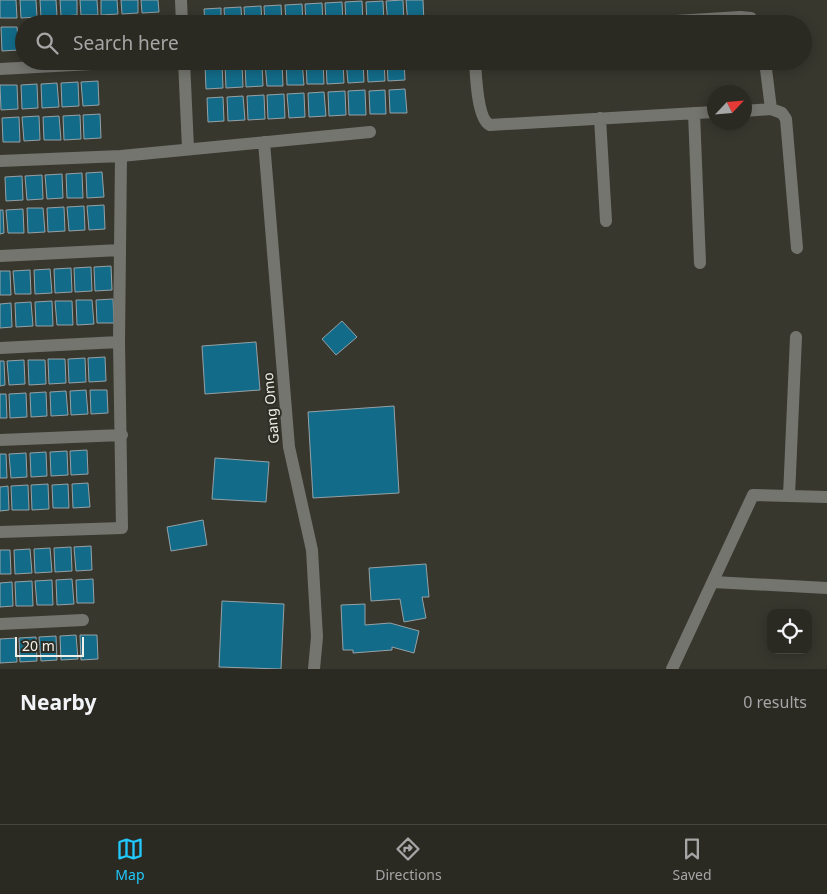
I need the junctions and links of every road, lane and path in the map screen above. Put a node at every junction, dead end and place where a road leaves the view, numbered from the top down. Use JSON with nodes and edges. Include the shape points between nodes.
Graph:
{"nodes":[{"id":1,"x":181,"y":0,"type":"edge"},
{"id":2,"x":182,"y":15,"type":"edge"},
{"id":3,"x":15,"y":68,"type":"edge"},
{"id":4,"x":0,"y":69,"type":"edge"},
{"id":5,"x":184,"y":70,"type":"edge"},
{"id":6,"x":476,"y":70,"type":"edge"},
{"id":7,"x":766,"y":70,"type":"edge"},
{"id":8,"x":771,"y":109,"type":"junction"},
{"id":9,"x":752,"y":110,"type":"edge"},
{"id":10,"x":707,"y":112,"type":"edge"},
{"id":11,"x":694,"y":113,"type":"junction"},
{"id":12,"x":600,"y":118,"type":"junction"},
{"id":13,"x":370,"y":132,"type":"dead end"},
{"id":14,"x":264,"y":142,"type":"junction"},
{"id":15,"x":188,"y":148,"type":"junction"},
{"id":16,"x":121,"y":156,"type":"junction"},
{"id":17,"x":0,"y":161,"type":"edge"},
{"id":18,"x":606,"y":221,"type":"dead end"},
{"id":19,"x":797,"y":248,"type":"dead end"},
{"id":20,"x":120,"y":250,"type":"junction"},
{"id":21,"x":0,"y":256,"type":"edge"},
{"id":22,"x":700,"y":263,"type":"dead end"},
{"id":23,"x":796,"y":337,"type":"dead end"},
{"id":24,"x":119,"y":342,"type":"junction"},
{"id":25,"x":0,"y":348,"type":"edge"},
{"id":26,"x":122,"y":434,"type":"junction"},
{"id":27,"x":0,"y":440,"type":"edge"},
{"id":28,"x":789,"y":496,"type":"junction"},
{"id":29,"x":827,"y":497,"type":"edge"},
{"id":30,"x":0,"y":532,"type":"edge"},
{"id":31,"x":712,"y":582,"type":"junction"},
{"id":32,"x":827,"y":588,"type":"edge"},
{"id":33,"x":83,"y":620,"type":"dead end"},
{"id":34,"x":0,"y":624,"type":"edge"},
{"id":35,"x":314,"y":669,"type":"edge"},
{"id":36,"x":672,"y":669,"type":"edge"}],
"edges":[{"from":1,"to":2,"type":"street"},
{"from":3,"to":4,"type":"street"},
{"from":5,"to":15,"type":"street"},
{"from":6,"to":12,"type":"street","via":[[480,110],[486,123],[497,126]]},
{"from":7,"to":8,"type":"street"},
{"from":8,"to":9,"type":"street"},
{"from":8,"to":19,"type":"street","via":[[786,118]]},
{"from":10,"to":11,"type":"street"},
{"from":11,"to":12,"type":"street"},
{"from":11,"to":22,"type":"street"},
{"from":12,"to":18,"type":"street"},
{"from":13,"to":14,"type":"street"},
{"from":14,"to":15,"type":"street"},
{"from":14,"to":35,"type":"street","name":"Gang Omo","via":[[289,446],[312,550],[317,637]]},
{"from":15,"to":16,"type":"street"},
{"from":16,"to":17,"type":"street"},
{"from":16,"to":20,"type":"street"},
{"from":20,"to":21,"type":"street"},
{"from":20,"to":24,"type":"street"},
{"from":23,"to":28,"type":"street"},
{"from":24,"to":25,"type":"street"},
{"from":24,"to":26,"type":"street"},
{"from":26,"to":27,"type":"street"},
{"from":26,"to":30,"type":"street","via":[[122,528]]},
{"from":28,"to":29,"type":"street"},
{"from":28,"to":31,"type":"street","via":[[753,495]]},
{"from":31,"to":32,"type":"street"},
{"from":31,"to":36,"type":"street"},
{"from":33,"to":34,"type":"street"}]}
